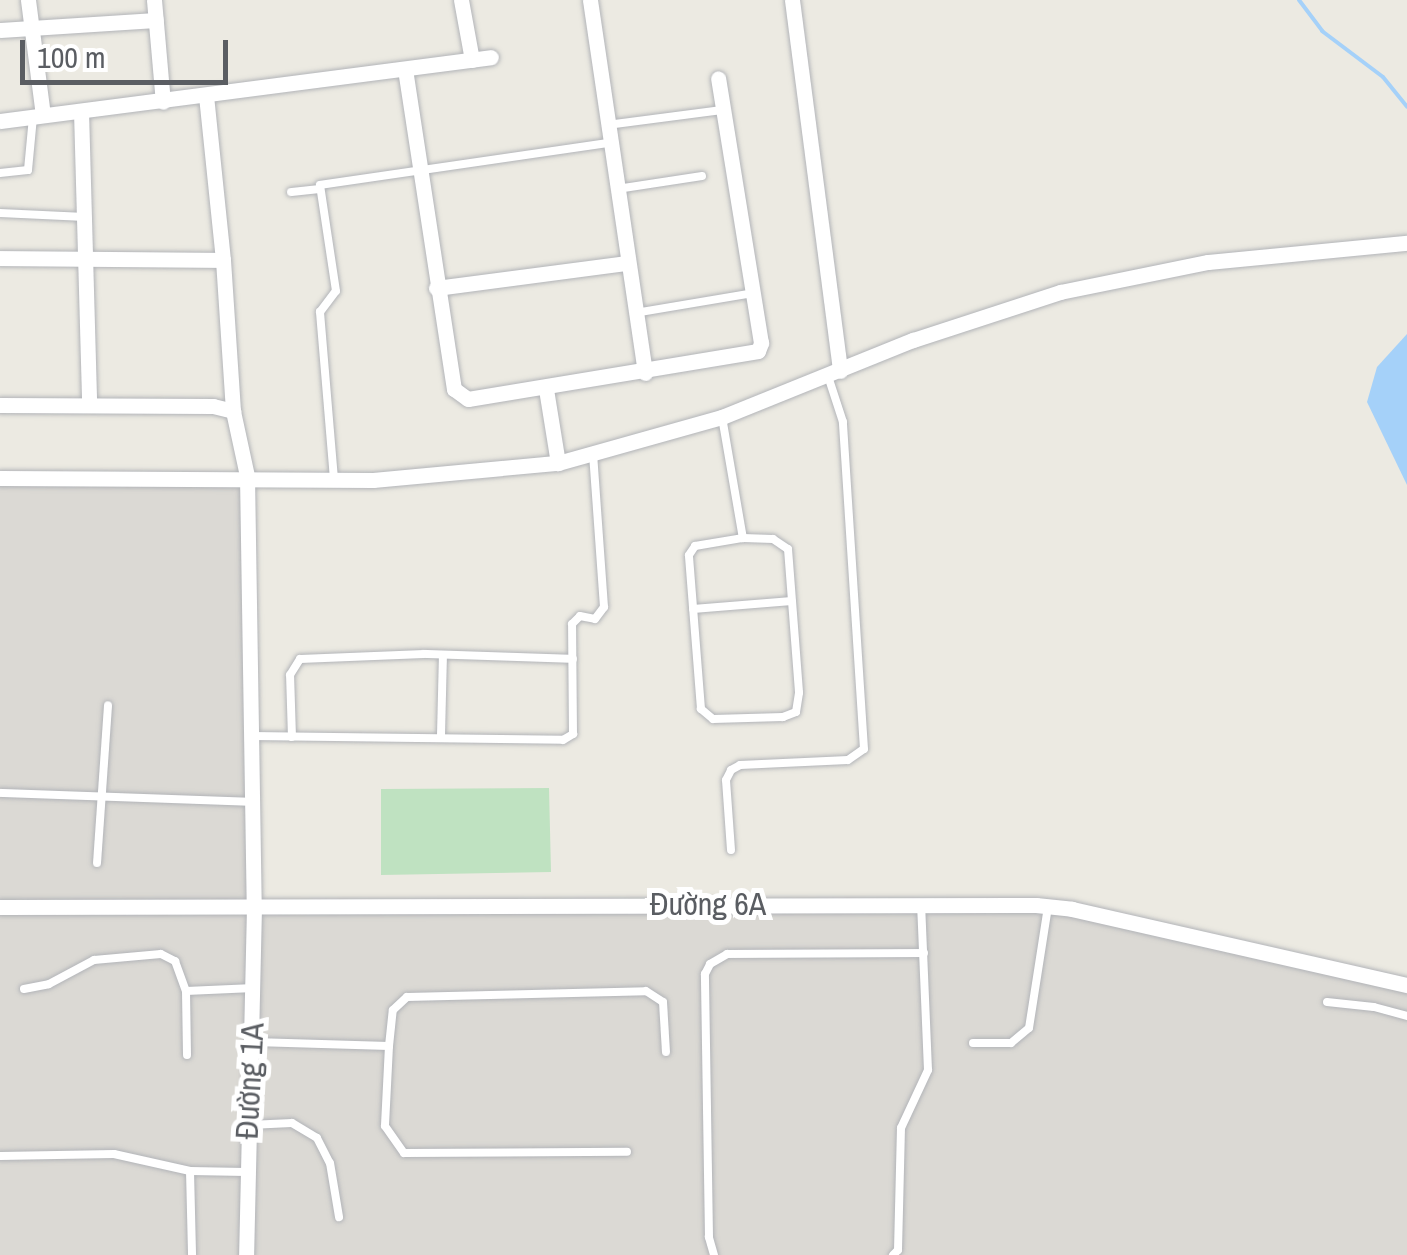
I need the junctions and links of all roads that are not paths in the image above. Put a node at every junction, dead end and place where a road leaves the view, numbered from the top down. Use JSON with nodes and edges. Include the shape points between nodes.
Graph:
{"nodes":[{"id":1,"x":28,"y":0,"type":"edge"},
{"id":2,"x":154,"y":0,"type":"edge"},
{"id":3,"x":461,"y":0,"type":"edge"},
{"id":4,"x":590,"y":0,"type":"edge"},
{"id":5,"x":792,"y":0,"type":"edge"},
{"id":6,"x":156,"y":20,"type":"junction"},
{"id":7,"x":31,"y":28,"type":"junction"},
{"id":8,"x":0,"y":30,"type":"edge"},
{"id":9,"x":491,"y":57,"type":"dead end"},
{"id":10,"x":472,"y":60,"type":"junction"},
{"id":11,"x":405,"y":69,"type":"junction"},
{"id":12,"x":718,"y":78,"type":"dead end"},
{"id":13,"x":206,"y":96,"type":"junction"},
{"id":14,"x":163,"y":102,"type":"junction"},
{"id":15,"x":724,"y":109,"type":"junction"},
{"id":16,"x":81,"y":111,"type":"junction"},
{"id":17,"x":38,"y":116,"type":"junction"},
{"id":18,"x":0,"y":122,"type":"edge"},
{"id":19,"x":607,"y":125,"type":"junction"},
{"id":20,"x":610,"y":143,"type":"junction"},
{"id":21,"x":419,"y":168,"type":"junction"},
{"id":22,"x":0,"y":172,"type":"edge"},
{"id":23,"x":702,"y":176,"type":"dead end"},
{"id":24,"x":318,"y":189,"type":"junction"},
{"id":25,"x":617,"y":189,"type":"junction"},
{"id":26,"x":291,"y":192,"type":"dead end"},
{"id":27,"x":0,"y":213,"type":"edge"},
{"id":28,"x":85,"y":217,"type":"junction"},
{"id":29,"x":1407,"y":243,"type":"edge"},
{"id":30,"x":0,"y":258,"type":"edge"},
{"id":31,"x":87,"y":260,"type":"junction"},
{"id":32,"x":224,"y":260,"type":"junction"},
{"id":33,"x":628,"y":263,"type":"junction"},
{"id":34,"x":436,"y":288,"type":"junction"},
{"id":35,"x":753,"y":293,"type":"junction"},
{"id":36,"x":635,"y":312,"type":"junction"},
{"id":37,"x":645,"y":373,"type":"junction"},
{"id":38,"x":834,"y":373,"type":"junction"},
{"id":39,"x":546,"y":389,"type":"junction"},
{"id":40,"x":0,"y":404,"type":"edge"},
{"id":41,"x":90,"y":404,"type":"junction"},
{"id":42,"x":233,"y":411,"type":"junction"},
{"id":43,"x":722,"y":417,"type":"junction"},
{"id":44,"x":594,"y":455,"type":"junction"},
{"id":45,"x":558,"y":463,"type":"junction"},
{"id":46,"x":247,"y":476,"type":"junction"},
{"id":47,"x":0,"y":478,"type":"edge"},
{"id":48,"x":334,"y":479,"type":"junction"},
{"id":49,"x":743,"y":538,"type":"junction"},
{"id":50,"x":792,"y":601,"type":"junction"},
{"id":51,"x":694,"y":609,"type":"junction"},
{"id":52,"x":442,"y":655,"type":"junction"},
{"id":53,"x":573,"y":659,"type":"junction"},
{"id":54,"x":108,"y":705,"type":"dead end"},
{"id":55,"x":441,"y":735,"type":"junction"},
{"id":56,"x":251,"y":736,"type":"junction"},
{"id":57,"x":292,"y":737,"type":"junction"},
{"id":58,"x":0,"y":793,"type":"edge"},
{"id":59,"x":103,"y":796,"type":"junction"},
{"id":60,"x":252,"y":802,"type":"junction"},
{"id":61,"x":732,"y":850,"type":"dead end"},
{"id":62,"x":97,"y":863,"type":"dead end"},
{"id":63,"x":921,"y":906,"type":"junction"},
{"id":64,"x":1048,"y":906,"type":"junction"},
{"id":65,"x":0,"y":907,"type":"edge"},
{"id":66,"x":254,"y":907,"type":"junction"},
{"id":67,"x":924,"y":953,"type":"junction"},
{"id":68,"x":1407,"y":986,"type":"edge"},
{"id":69,"x":254,"y":988,"type":"junction"},
{"id":70,"x":24,"y":989,"type":"dead end"},
{"id":71,"x":186,"y":991,"type":"junction"},
{"id":72,"x":1326,"y":1002,"type":"dead end"},
{"id":73,"x":1407,"y":1016,"type":"edge"},
{"id":74,"x":254,"y":1042,"type":"junction"},
{"id":75,"x":974,"y":1043,"type":"dead end"},
{"id":76,"x":388,"y":1046,"type":"junction"},
{"id":77,"x":666,"y":1052,"type":"dead end"},
{"id":78,"x":187,"y":1056,"type":"dead end"},
{"id":79,"x":248,"y":1125,"type":"junction"},
{"id":80,"x":627,"y":1152,"type":"dead end"},
{"id":81,"x":0,"y":1156,"type":"edge"},
{"id":82,"x":190,"y":1170,"type":"junction"},
{"id":83,"x":246,"y":1172,"type":"junction"},
{"id":84,"x":340,"y":1217,"type":"dead end"},
{"id":85,"x":192,"y":1255,"type":"edge"},
{"id":86,"x":246,"y":1255,"type":"edge"},
{"id":87,"x":714,"y":1255,"type":"edge"},
{"id":88,"x":893,"y":1255,"type":"edge"}],
"edges":[{"from":1,"to":7,"type":"street"},
{"from":2,"to":6,"type":"street"},
{"from":3,"to":10,"type":"street"},
{"from":4,"to":19,"type":"street"},
{"from":5,"to":38,"type":"street"},
{"from":6,"to":7,"type":"street"},
{"from":6,"to":14,"type":"street"},
{"from":7,"to":8,"type":"street"},
{"from":7,"to":17,"type":"street"},
{"from":9,"to":10,"type":"street"},
{"from":10,"to":11,"type":"street"},
{"from":11,"to":13,"type":"street"},
{"from":11,"to":21,"type":"street"},
{"from":12,"to":15,"type":"street"},
{"from":13,"to":14,"type":"street"},
{"from":13,"to":32,"type":"street","name":"Đường 1A"},
{"from":14,"to":16,"type":"street"},
{"from":15,"to":19,"type":"lane"},
{"from":15,"to":35,"type":"street"},
{"from":16,"to":17,"type":"street"},
{"from":16,"to":28,"type":"street"},
{"from":17,"to":18,"type":"street"},
{"from":17,"to":22,"type":"lane","via":[[28,170]]},
{"from":19,"to":20,"type":"street"},
{"from":20,"to":21,"type":"lane"},
{"from":20,"to":25,"type":"street"},
{"from":21,"to":24,"type":"lane","via":[[326,181]]},
{"from":21,"to":34,"type":"street"},
{"from":23,"to":25,"type":"lane"},
{"from":24,"to":26,"type":"lane"},
{"from":24,"to":48,"type":"lane","via":[[336,284],[320,312]]},
{"from":25,"to":33,"type":"street"},
{"from":27,"to":28,"type":"lane"},
{"from":28,"to":31,"type":"street"},
{"from":29,"to":38,"type":"street","via":[[1208,262],[1077,288],[913,340]]},
{"from":30,"to":31,"type":"street"},
{"from":31,"to":32,"type":"street"},
{"from":31,"to":41,"type":"street"},
{"from":32,"to":42,"type":"street","name":"Đường 1A"},
{"from":33,"to":34,"type":"street"},
{"from":33,"to":36,"type":"street"},
{"from":34,"to":39,"type":"street","via":[[458,396]]},
{"from":35,"to":36,"type":"lane"},
{"from":35,"to":37,"type":"street","via":[[758,351]]},
{"from":36,"to":37,"type":"street"},
{"from":37,"to":39,"type":"street"},
{"from":38,"to":43,"type":"street"},
{"from":38,"to":61,"type":"lane","via":[[843,422],[864,749],[848,760],[732,770],[726,780]]},
{"from":39,"to":45,"type":"street"},
{"from":40,"to":41,"type":"street"},
{"from":41,"to":42,"type":"street"},
{"from":42,"to":46,"type":"street","name":"Đường 1A"},
{"from":43,"to":44,"type":"street"},
{"from":43,"to":49,"type":"lane"},
{"from":44,"to":45,"type":"street"},
{"from":44,"to":53,"type":"lane","via":[[604,607],[595,619],[574,618]]},
{"from":45,"to":48,"type":"street"},
{"from":46,"to":47,"type":"street"},
{"from":46,"to":48,"type":"street"},
{"from":46,"to":56,"type":"street","name":"Đường 1A"},
{"from":49,"to":50,"type":"lane","via":[[773,539],[788,549]]},
{"from":49,"to":51,"type":"lane","via":[[691,549]]},
{"from":50,"to":51,"type":"lane"},
{"from":50,"to":51,"type":"lane","via":[[799,705],[783,717],[704,716]]},
{"from":52,"to":53,"type":"lane"},
{"from":52,"to":55,"type":"lane"},
{"from":52,"to":57,"type":"lane","via":[[300,659],[290,675]]},
{"from":53,"to":55,"type":"lane","via":[[576,725],[564,740]]},
{"from":54,"to":59,"type":"lane"},
{"from":55,"to":57,"type":"lane"},
{"from":56,"to":57,"type":"lane"},
{"from":56,"to":60,"type":"street","name":"Đường 1A"},
{"from":58,"to":59,"type":"lane"},
{"from":59,"to":60,"type":"lane"},
{"from":59,"to":62,"type":"lane"},
{"from":60,"to":66,"type":"street","name":"Đường 1A"},
{"from":63,"to":64,"type":"street","name":"Đường 6A"},
{"from":63,"to":66,"type":"street","name":"Đường 6A"},
{"from":63,"to":67,"type":"lane"},
{"from":64,"to":68,"type":"street","name":"Đường 6A"},
{"from":64,"to":75,"type":"lane","via":[[1029,1028],[1011,1043]]},
{"from":65,"to":66,"type":"street","name":"Đường 6A"},
{"from":66,"to":69,"type":"street","name":"Đường 1A"},
{"from":67,"to":87,"type":"lane","via":[[728,954],[710,964],[707,1126]]},
{"from":67,"to":88,"type":"lane","via":[[928,1070],[901,1128]]},
{"from":69,"to":71,"type":"lane"},
{"from":69,"to":74,"type":"street","name":"Đường 1A"},
{"from":70,"to":71,"type":"lane","via":[[94,960],[160,954],[175,961]]},
{"from":71,"to":78,"type":"lane"},
{"from":72,"to":73,"type":"lane"},
{"from":74,"to":76,"type":"lane"},
{"from":74,"to":79,"type":"street","name":"Đường 1A"},
{"from":76,"to":77,"type":"lane","via":[[393,1010],[407,997],[646,991],[663,1002]]},
{"from":76,"to":80,"type":"lane","via":[[385,1126],[404,1153]]},
{"from":79,"to":83,"type":"street","name":"Đường 1A"},
{"from":79,"to":84,"type":"lane","via":[[292,1124],[318,1138]]},
{"from":81,"to":82,"type":"lane","via":[[114,1154]]},
{"from":82,"to":83,"type":"lane"},
{"from":82,"to":85,"type":"lane"},
{"from":83,"to":86,"type":"street","name":"Đường 1A"}]}
